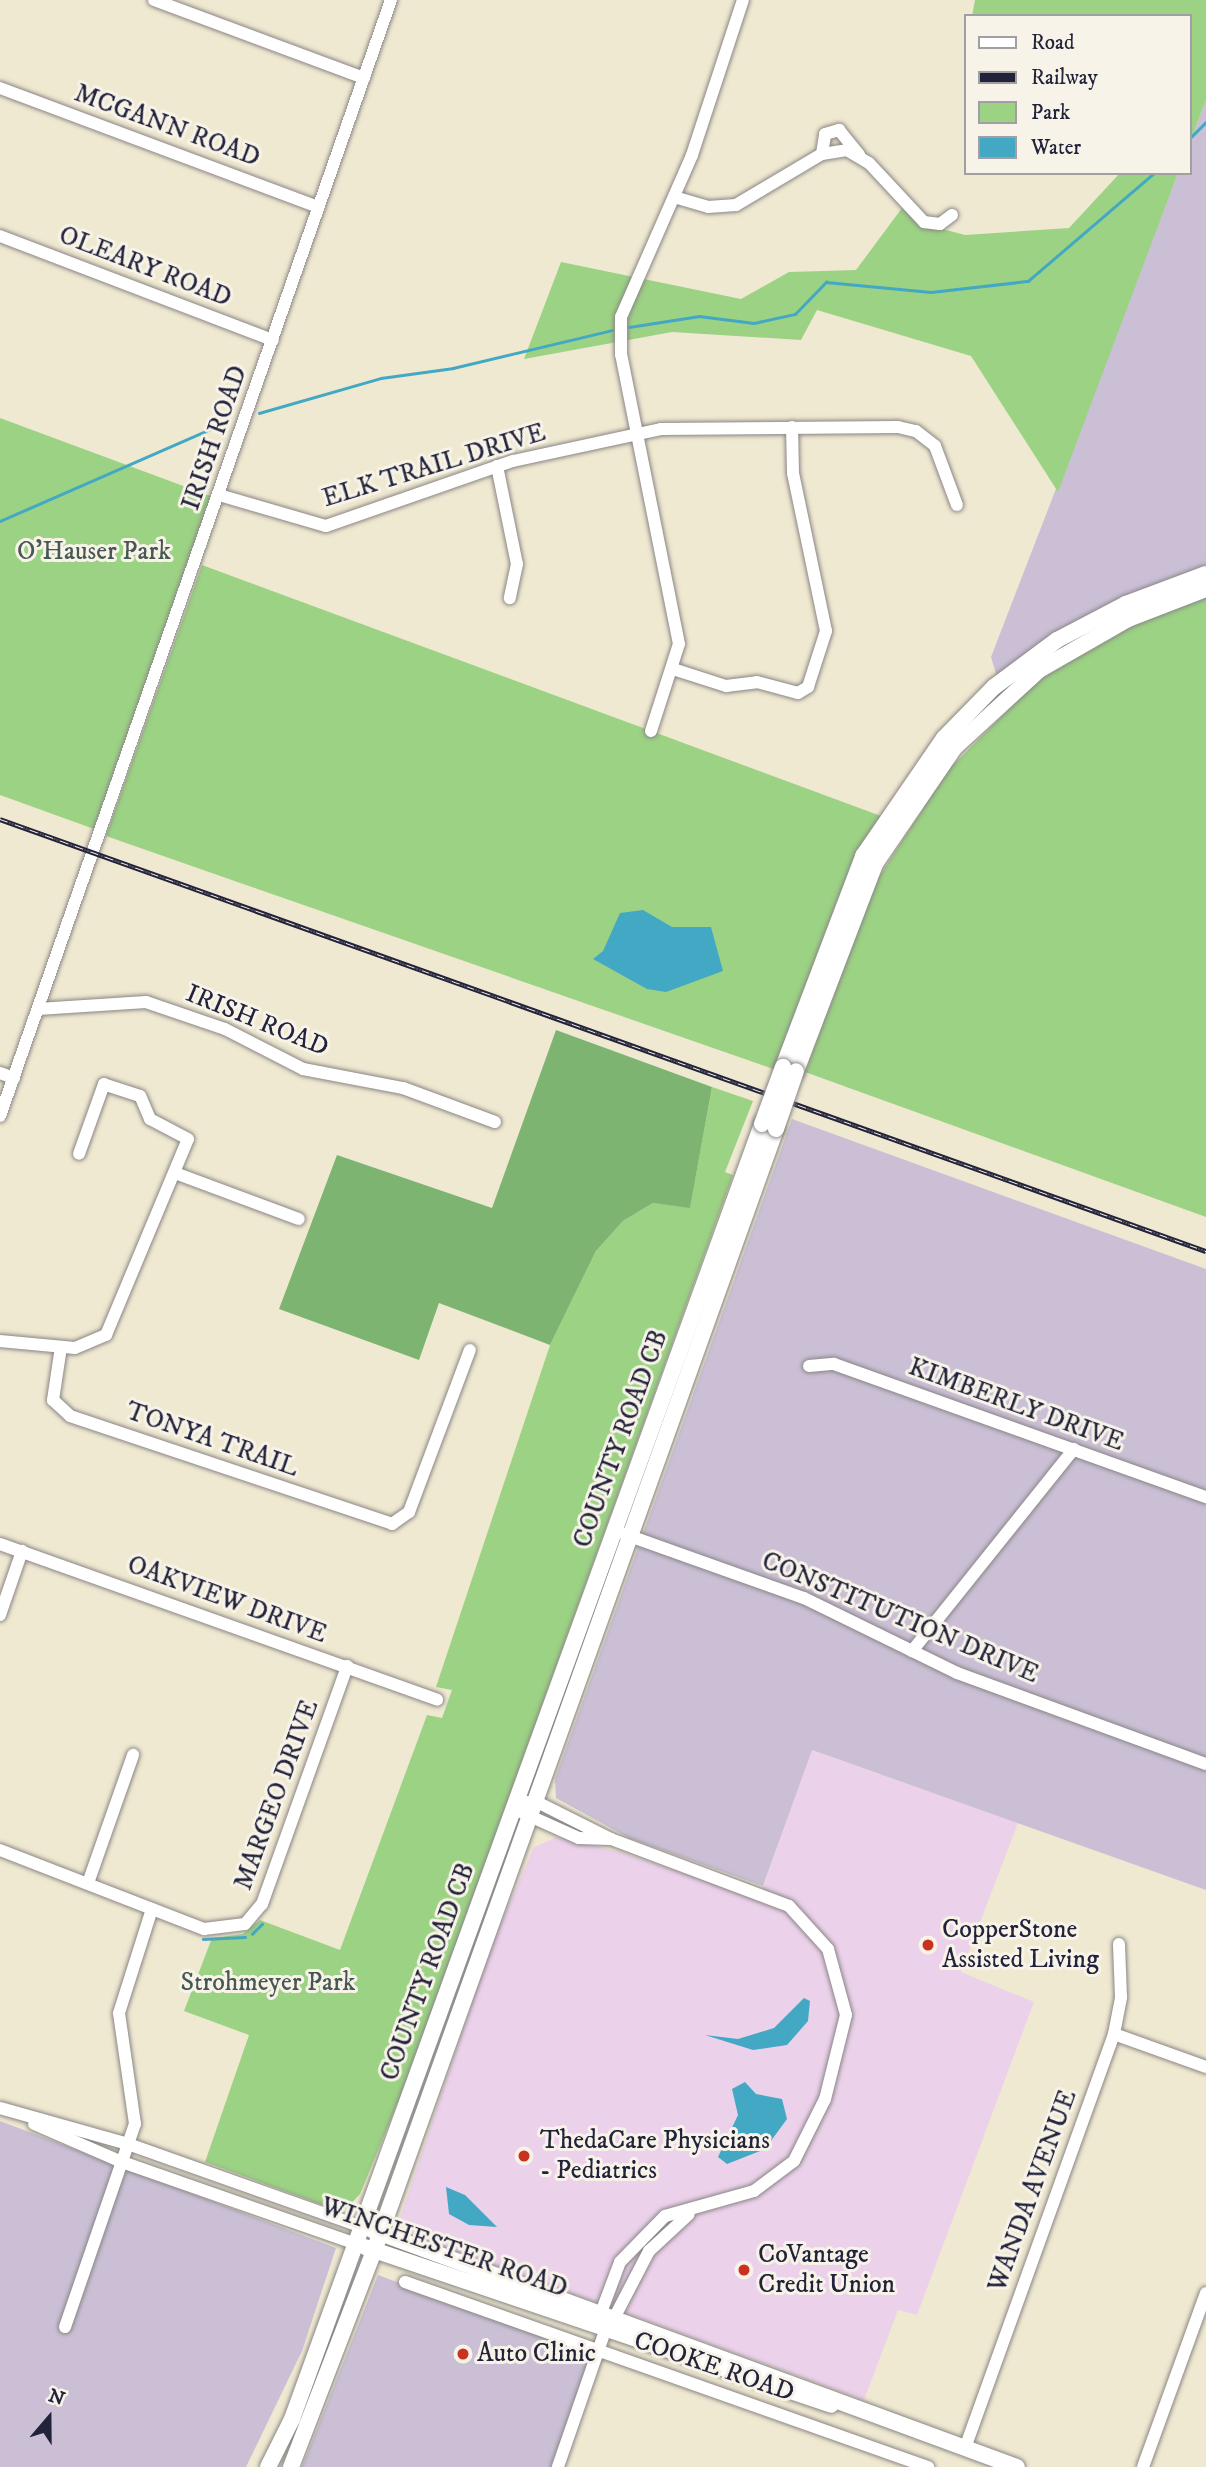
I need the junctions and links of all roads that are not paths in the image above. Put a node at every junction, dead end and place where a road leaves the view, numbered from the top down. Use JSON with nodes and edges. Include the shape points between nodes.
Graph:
{"nodes":[{"id":1,"x":154,"y":0,"type":"edge"},
{"id":2,"x":391,"y":0,"type":"edge"},
{"id":3,"x":743,"y":0,"type":"edge"},
{"id":4,"x":364,"y":78,"type":"junction"},
{"id":5,"x":0,"y":88,"type":"edge"},
{"id":6,"x":822,"y":154,"type":"junction"},
{"id":7,"x":859,"y":155,"type":"junction"},
{"id":8,"x":674,"y":197,"type":"junction"},
{"id":9,"x":319,"y":207,"type":"junction"},
{"id":10,"x":953,"y":215,"type":"dead end"},
{"id":11,"x":0,"y":236,"type":"edge"},
{"id":12,"x":273,"y":340,"type":"junction"},
{"id":13,"x":792,"y":427,"type":"junction"},
{"id":14,"x":636,"y":434,"type":"junction"},
{"id":15,"x":496,"y":466,"type":"junction"},
{"id":16,"x":219,"y":495,"type":"junction"},
{"id":17,"x":957,"y":505,"type":"dead end"},
{"id":18,"x":1206,"y":574,"type":"edge"},
{"id":19,"x":1206,"y":589,"type":"edge"},
{"id":20,"x":510,"y":598,"type":"dead end"},
{"id":21,"x":673,"y":669,"type":"junction"},
{"id":22,"x":651,"y":731,"type":"dead end"},
{"id":23,"x":38,"y":1009,"type":"junction"},
{"id":24,"x":790,"y":1069,"type":"junction"},
{"id":25,"x":0,"y":1073,"type":"edge"},
{"id":26,"x":14,"y":1078,"type":"junction"},
{"id":27,"x":0,"y":1116,"type":"edge"},
{"id":28,"x":495,"y":1122,"type":"dead end"},
{"id":29,"x":769,"y":1126,"type":"junction"},
{"id":30,"x":79,"y":1154,"type":"dead end"},
{"id":31,"x":175,"y":1173,"type":"junction"},
{"id":32,"x":299,"y":1219,"type":"dead end"},
{"id":33,"x":0,"y":1341,"type":"edge"},
{"id":34,"x":61,"y":1347,"type":"junction"},
{"id":35,"x":470,"y":1350,"type":"dead end"},
{"id":36,"x":809,"y":1366,"type":"dead end"},
{"id":37,"x":1074,"y":1449,"type":"junction"},
{"id":38,"x":1206,"y":1497,"type":"edge"},
{"id":39,"x":614,"y":1531,"type":"junction"},
{"id":40,"x":631,"y":1537,"type":"junction"},
{"id":41,"x":0,"y":1544,"type":"edge"},
{"id":42,"x":22,"y":1551,"type":"junction"},
{"id":43,"x":0,"y":1615,"type":"edge"},
{"id":44,"x":912,"y":1651,"type":"junction"},
{"id":45,"x":347,"y":1667,"type":"junction"},
{"id":46,"x":437,"y":1700,"type":"dead end"},
{"id":47,"x":133,"y":1755,"type":"dead end"},
{"id":48,"x":1206,"y":1764,"type":"edge"},
{"id":49,"x":535,"y":1801,"type":"junction"},
{"id":50,"x":514,"y":1804,"type":"junction"},
{"id":51,"x":529,"y":1820,"type":"junction"},
{"id":52,"x":611,"y":1839,"type":"junction"},
{"id":53,"x":0,"y":1850,"type":"edge"},
{"id":54,"x":88,"y":1884,"type":"junction"},
{"id":55,"x":152,"y":1909,"type":"junction"},
{"id":56,"x":1119,"y":1944,"type":"dead end"},
{"id":57,"x":1114,"y":2034,"type":"junction"},
{"id":58,"x":1206,"y":2067,"type":"edge"},
{"id":59,"x":1,"y":2108,"type":"edge"},
{"id":60,"x":128,"y":2144,"type":"junction"},
{"id":61,"x":122,"y":2162,"type":"junction"},
{"id":62,"x":689,"y":2214,"type":"junction"},
{"id":63,"x":362,"y":2227,"type":"junction"},
{"id":64,"x":380,"y":2233,"type":"junction"},
{"id":65,"x":356,"y":2244,"type":"junction"},
{"id":66,"x":374,"y":2251,"type":"junction"},
{"id":67,"x":405,"y":2282,"type":"dead end"},
{"id":68,"x":1206,"y":2292,"type":"edge"},
{"id":69,"x":602,"y":2310,"type":"junction"},
{"id":70,"x":619,"y":2317,"type":"junction"},
{"id":71,"x":65,"y":2327,"type":"dead end"},
{"id":72,"x":605,"y":2331,"type":"junction"},
{"id":73,"x":598,"y":2351,"type":"junction"},
{"id":74,"x":875,"y":2416,"type":"junction"},
{"id":75,"x":965,"y":2448,"type":"junction"},
{"id":76,"x":268,"y":2467,"type":"edge"},
{"id":77,"x":291,"y":2467,"type":"edge"},
{"id":78,"x":558,"y":2467,"type":"edge"},
{"id":79,"x":928,"y":2467,"type":"edge"},
{"id":80,"x":1017,"y":2467,"type":"edge"},
{"id":81,"x":1143,"y":2467,"type":"edge"}],
"edges":[{"from":1,"to":4,"type":"street"},
{"from":2,"to":4,"type":"street","name":"IRISH ROAD"},
{"from":3,"to":8,"type":"street"},
{"from":4,"to":9,"type":"street","name":"IRISH ROAD"},
{"from":5,"to":9,"type":"street","name":"MCGANN ROAD"},
{"from":6,"to":7,"type":"street"},
{"from":6,"to":7,"type":"street","via":[[825,134],[839,130]]},
{"from":6,"to":8,"type":"street","via":[[736,205],[708,207]]},
{"from":7,"to":10,"type":"street","via":[[924,222],[940,224]]},
{"from":8,"to":14,"type":"street","via":[[621,317],[621,355]]},
{"from":9,"to":12,"type":"street","name":"IRISH ROAD"},
{"from":11,"to":12,"type":"street","name":"OLEARY ROAD"},
{"from":12,"to":16,"type":"street","name":"IRISH ROAD"},
{"from":13,"to":14,"type":"street","name":"ELK TRAIL DRIVE","via":[[673,427]]},
{"from":13,"to":17,"type":"street","name":"ELK TRAIL DRIVE","via":[[916,431],[941,456]]},
{"from":13,"to":21,"type":"street","via":[[793,473],[826,631],[804,691],[757,682],[726,686]]},
{"from":14,"to":15,"type":"street","name":"ELK TRAIL DRIVE"},
{"from":14,"to":21,"type":"street","via":[[678,637]]},
{"from":15,"to":16,"type":"street","name":"ELK TRAIL DRIVE","via":[[333,525],[304,524]]},
{"from":15,"to":20,"type":"street","via":[[517,564]]},
{"from":16,"to":23,"type":"street","name":"IRISH ROAD"},
{"from":18,"to":24,"type":"main road","name":"COUNTY ROAD CB","via":[[1126,604],[1057,640],[994,687],[944,738],[863,856]]},
{"from":19,"to":24,"type":"main road","name":"COUNTY ROAD CB","via":[[1128,619],[1039,670],[954,748],[875,864]]},
{"from":21,"to":22,"type":"street"},
{"from":23,"to":26,"type":"street","name":"IRISH ROAD"},
{"from":23,"to":28,"type":"street","name":"IRISH ROAD","via":[[146,1002],[225,1029],[303,1069],[403,1088]]},
{"from":24,"to":29,"type":"main road","name":"COUNTY ROAD CB","bridge":true},
{"from":25,"to":26,"type":"street"},
{"from":26,"to":27,"type":"street","name":"IRISH ROAD"},
{"from":29,"to":39,"type":"main road","name":"COUNTY ROAD CB"},
{"from":29,"to":40,"type":"main road","name":"COUNTY ROAD CB"},
{"from":30,"to":31,"type":"street","via":[[104,1084],[141,1096],[150,1119],[187,1135]]},
{"from":31,"to":32,"type":"street"},
{"from":31,"to":34,"type":"street","via":[[106,1335],[85,1346]]},
{"from":33,"to":34,"type":"street"},
{"from":34,"to":35,"type":"street","name":"TONYA TRAIL","via":[[53,1400],[70,1416],[385,1523],[401,1522],[409,1512]]},
{"from":36,"to":37,"type":"street","name":"KIMBERLY DRIVE","via":[[834,1364]]},
{"from":37,"to":38,"type":"street","name":"KIMBERLY DRIVE"},
{"from":37,"to":44,"type":"street"},
{"from":39,"to":40,"type":"street","name":"CONSTITUTION DRIVE"},
{"from":39,"to":50,"type":"main road","name":"COUNTY ROAD CB"},
{"from":40,"to":44,"type":"street","name":"CONSTITUTION DRIVE","via":[[804,1598]]},
{"from":40,"to":49,"type":"main road","name":"COUNTY ROAD CB"},
{"from":41,"to":42,"type":"street","name":"OAKVIEW DRIVE"},
{"from":42,"to":43,"type":"street"},
{"from":42,"to":45,"type":"street","name":"OAKVIEW DRIVE"},
{"from":44,"to":48,"type":"street","name":"CONSTITUTION DRIVE"},
{"from":45,"to":46,"type":"street","name":"OAKVIEW DRIVE"},
{"from":45,"to":55,"type":"street","name":"MARGEO DRIVE","via":[[256,1915],[238,1928],[212,1931]]},
{"from":47,"to":54,"type":"street"},
{"from":49,"to":50,"type":"street"},
{"from":49,"to":51,"type":"main road","name":"COUNTY ROAD CB"},
{"from":49,"to":52,"type":"street"},
{"from":50,"to":51,"type":"street"},
{"from":50,"to":63,"type":"main road","name":"COUNTY ROAD CB"},
{"from":51,"to":52,"type":"street","via":[[579,1838]]},
{"from":51,"to":64,"type":"main road","name":"COUNTY ROAD CB"},
{"from":52,"to":62,"type":"street","via":[[789,1906],[828,1949],[845,1996],[842,2051],[804,2147],[768,2183]]},
{"from":53,"to":54,"type":"street","name":"MARGEO DRIVE"},
{"from":54,"to":55,"type":"street","name":"MARGEO DRIVE"},
{"from":55,"to":60,"type":"street","via":[[120,2004],[136,2108]]},
{"from":56,"to":57,"type":"street","name":"WANDA AVENUE","via":[[1121,1997]]},
{"from":57,"to":58,"type":"street"},
{"from":57,"to":75,"type":"street","name":"WANDA AVENUE"},
{"from":59,"to":60,"type":"street","name":"WINCHESTER ROAD"},
{"from":59,"to":61,"type":"street","name":"WINCHESTER ROAD"},
{"from":60,"to":61,"type":"street"},
{"from":60,"to":63,"type":"street","name":"WINCHESTER ROAD"},
{"from":61,"to":65,"type":"street","name":"WINCHESTER ROAD"},
{"from":61,"to":71,"type":"street"},
{"from":62,"to":69,"type":"street","via":[[665,2216],[637,2238]]},
{"from":62,"to":70,"type":"street","via":[[641,2262]]},
{"from":63,"to":64,"type":"main road","name":"WINCHESTER ROAD"},
{"from":63,"to":65,"type":"main road","name":"COUNTY ROAD CB"},
{"from":64,"to":66,"type":"main road","name":"COUNTY ROAD CB"},
{"from":64,"to":69,"type":"main road","name":"WINCHESTER ROAD"},
{"from":65,"to":66,"type":"main road","name":"WINCHESTER ROAD"},
{"from":65,"to":76,"type":"main road","name":"COUNTY ROAD CB","via":[[292,2419]]},
{"from":66,"to":72,"type":"main road","name":"WINCHESTER ROAD"},
{"from":66,"to":77,"type":"main road","name":"COUNTY ROAD CB"},
{"from":67,"to":73,"type":"street","name":"COOKE ROAD"},
{"from":68,"to":81,"type":"street"},
{"from":69,"to":70,"type":"main road","name":"WINCHESTER ROAD"},
{"from":69,"to":72,"type":"street"},
{"from":70,"to":72,"type":"street"},
{"from":70,"to":74,"type":"main road","name":"WINCHESTER ROAD"},
{"from":72,"to":73,"type":"street"},
{"from":72,"to":74,"type":"main road","name":"WINCHESTER ROAD"},
{"from":73,"to":78,"type":"street"},
{"from":73,"to":79,"type":"street","name":"COOKE ROAD"},
{"from":74,"to":75,"type":"main road","name":"WINCHESTER ROAD"},
{"from":75,"to":80,"type":"main road","name":"WINCHESTER ROAD"}]}
